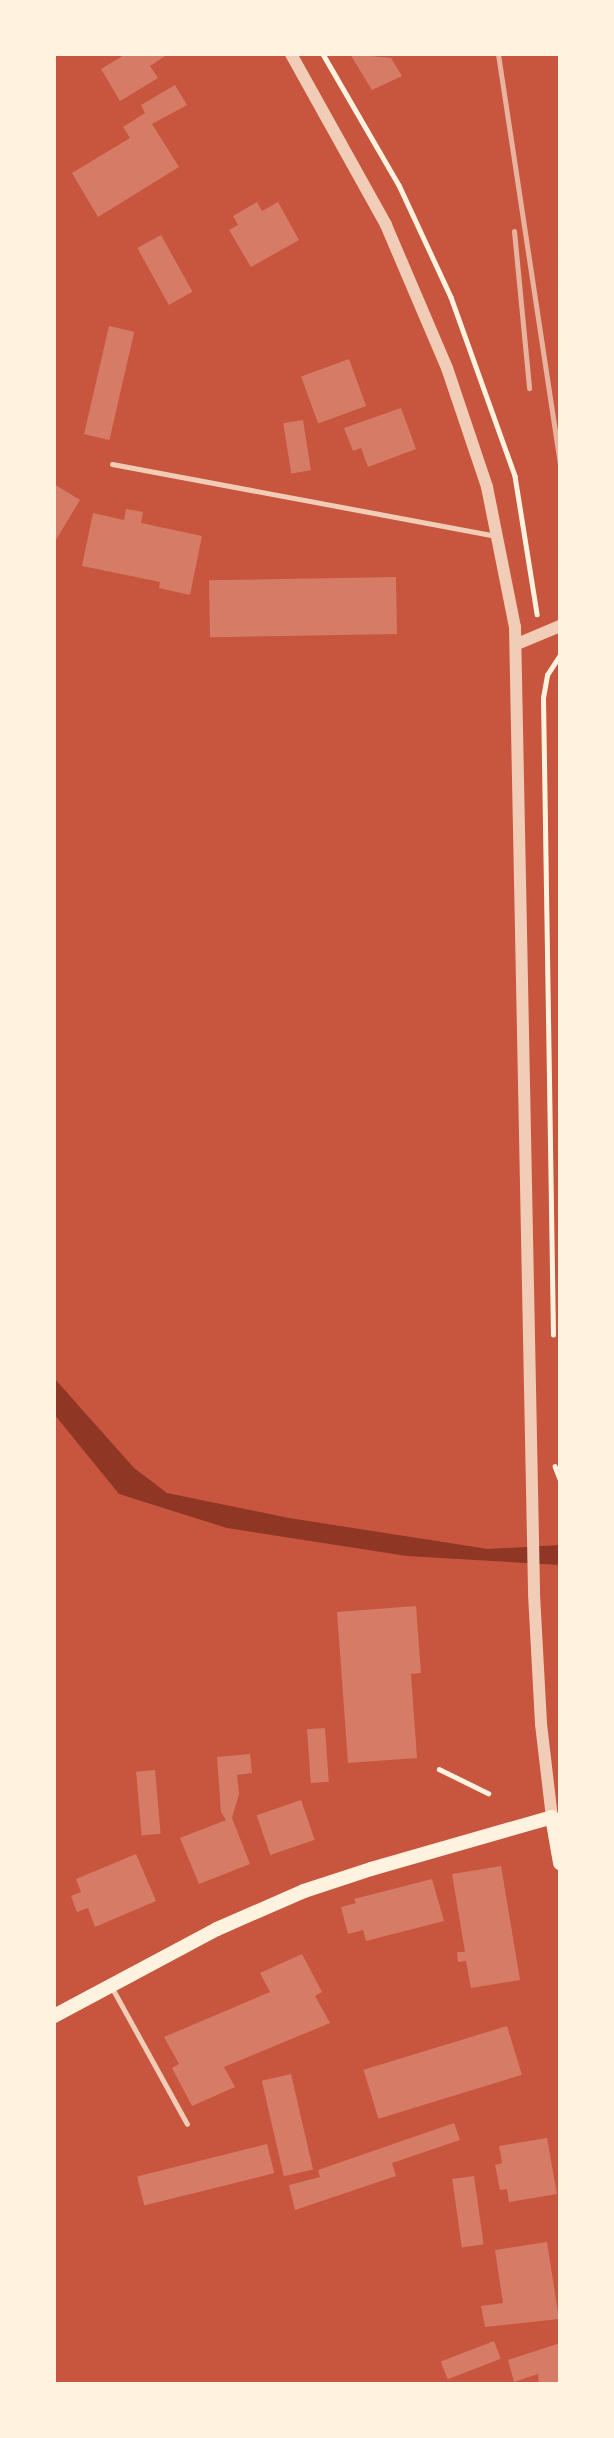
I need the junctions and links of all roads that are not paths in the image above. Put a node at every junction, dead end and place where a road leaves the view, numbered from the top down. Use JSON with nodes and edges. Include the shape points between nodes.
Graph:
{"nodes":[{"id":1,"x":291,"y":54,"type":"edge"},
{"id":2,"x":112,"y":464,"type":"dead end"},
{"id":3,"x":499,"y":536,"type":"junction"},
{"id":4,"x":560,"y":626,"type":"edge"},
{"id":5,"x":517,"y":644,"type":"junction"},
{"id":6,"x":552,"y":1817,"type":"junction"},
{"id":7,"x":560,"y":1863,"type":"edge"},
{"id":8,"x":110,"y":1985,"type":"junction"},
{"id":9,"x":54,"y":2016,"type":"edge"},
{"id":10,"x":187,"y":2124,"type":"dead end"}],
"edges":[{"from":1,"to":3,"type":"street","via":[[412,279],[472,437]]},
{"from":2,"to":3,"type":"lane"},
{"from":3,"to":5,"type":"street"},
{"from":4,"to":5,"type":"street"},
{"from":5,"to":6,"type":"street","via":[[534,1594]]},
{"from":6,"to":7,"type":"main road"},
{"from":6,"to":8,"type":"main road","via":[[304,1891],[217,1929]]},
{"from":8,"to":9,"type":"main road"},
{"from":8,"to":10,"type":"lane"}]}
